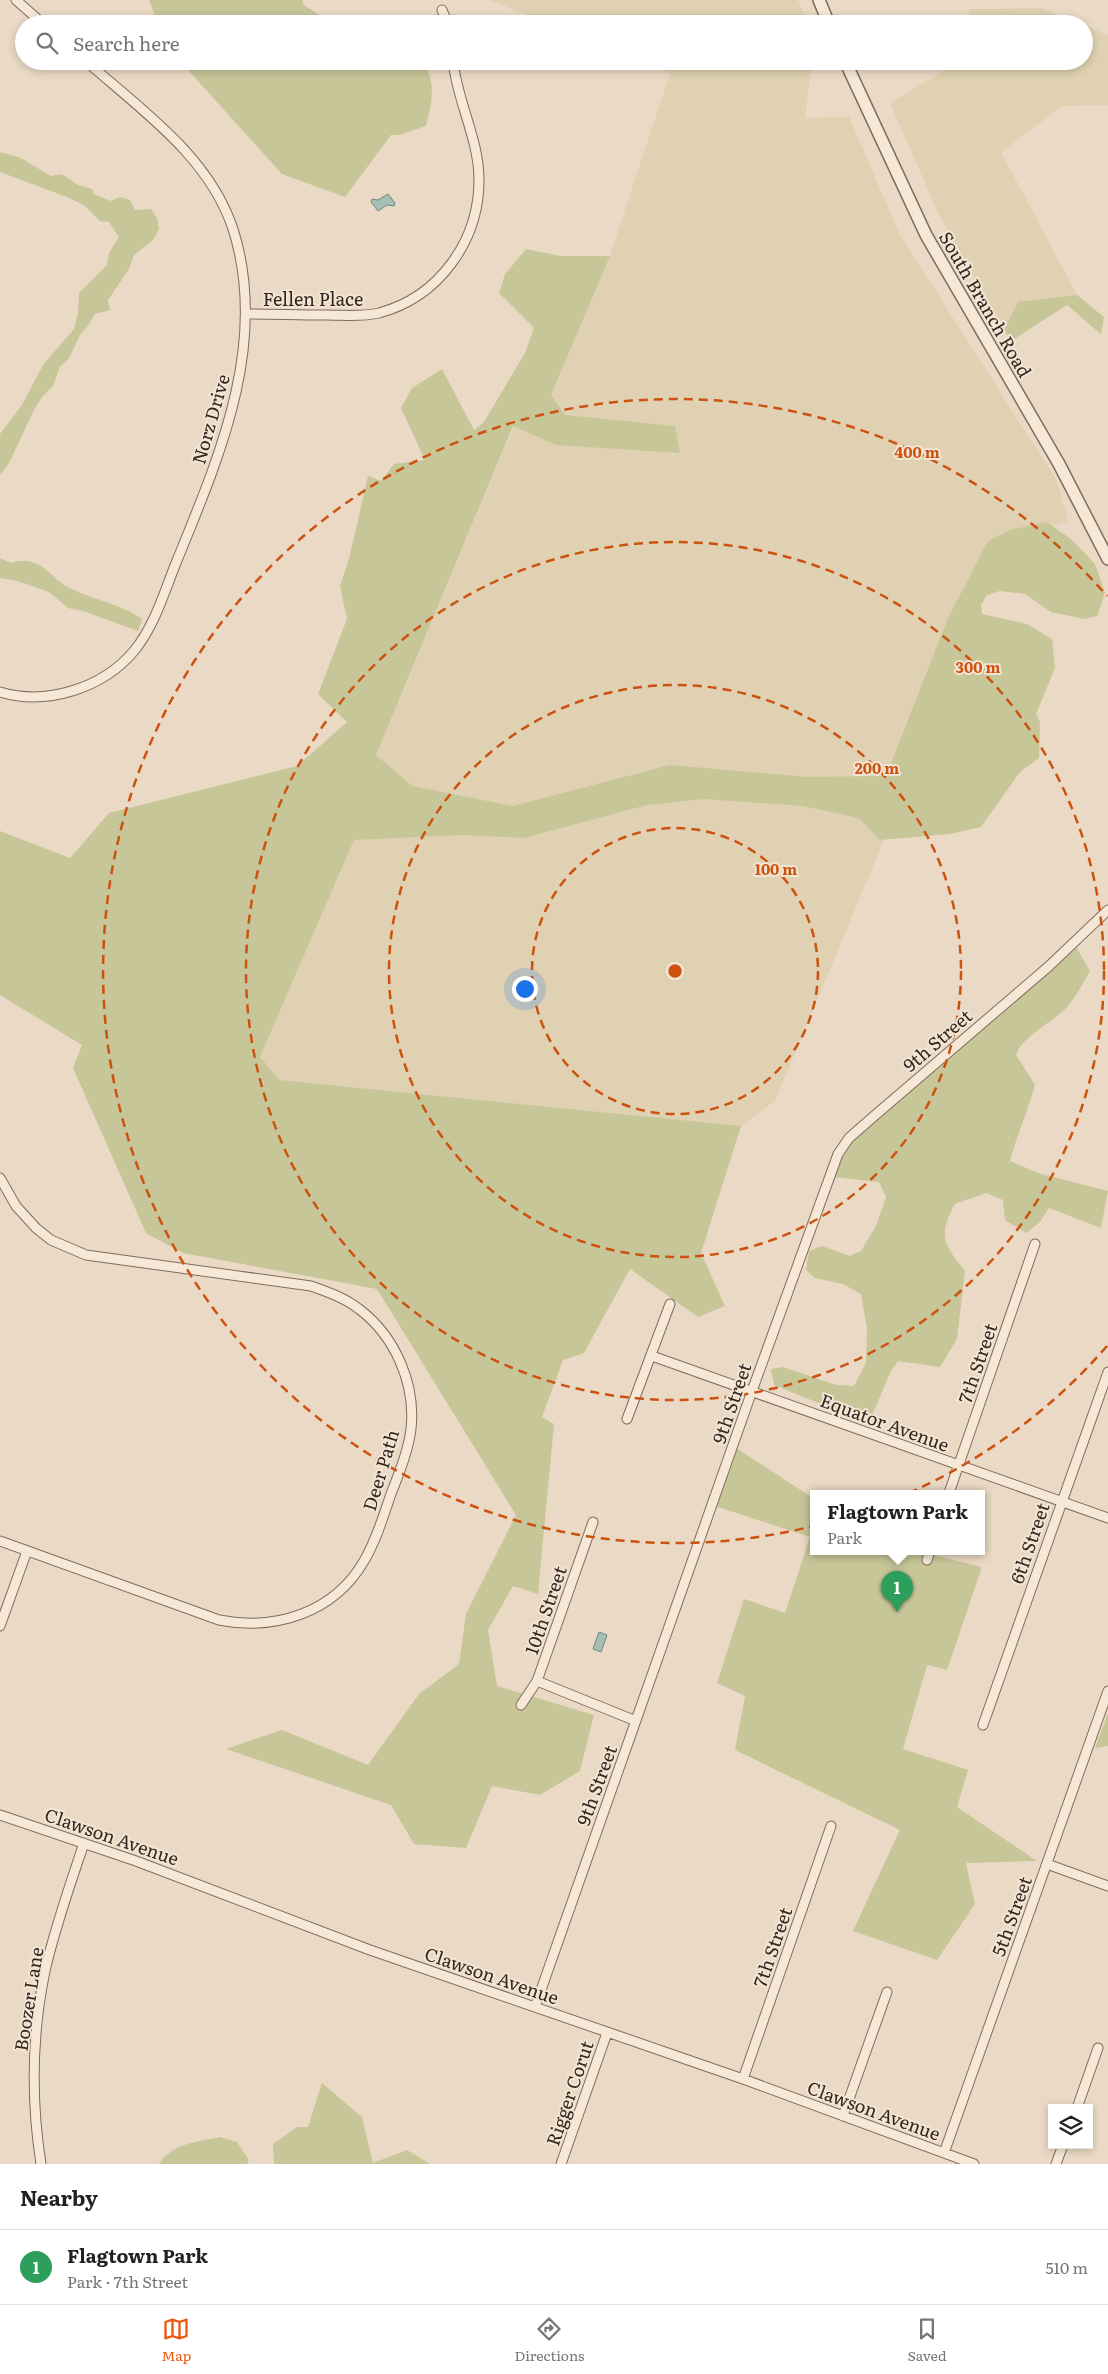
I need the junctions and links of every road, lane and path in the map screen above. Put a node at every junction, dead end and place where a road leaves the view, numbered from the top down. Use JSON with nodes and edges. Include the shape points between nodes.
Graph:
{"nodes":[{"id":1,"x":16,"y":0,"type":"edge"},
{"id":2,"x":819,"y":0,"type":"edge"},
{"id":3,"x":442,"y":10,"type":"dead end"},
{"id":4,"x":33,"y":15,"type":"edge"},
{"id":5,"x":444,"y":15,"type":"edge"},
{"id":6,"x":825,"y":15,"type":"edge"},
{"id":7,"x":96,"y":70,"type":"edge"},
{"id":8,"x":455,"y":70,"type":"edge"},
{"id":9,"x":849,"y":70,"type":"edge"},
{"id":10,"x":246,"y":314,"type":"junction"},
{"id":11,"x":1108,"y":559,"type":"edge"},
{"id":12,"x":0,"y":692,"type":"edge"},
{"id":13,"x":1108,"y":910,"type":"edge"},
{"id":14,"x":0,"y":1178,"type":"edge"},
{"id":15,"x":1036,"y":1244,"type":"dead end"},
{"id":16,"x":670,"y":1304,"type":"dead end"},
{"id":17,"x":652,"y":1356,"type":"junction"},
{"id":18,"x":1108,"y":1372,"type":"edge"},
{"id":19,"x":752,"y":1391,"type":"junction"},
{"id":20,"x":627,"y":1419,"type":"dead end"},
{"id":21,"x":959,"y":1465,"type":"junction"},
{"id":22,"x":950,"y":1490,"type":"edge"},
{"id":23,"x":1061,"y":1502,"type":"junction"},
{"id":24,"x":1108,"y":1518,"type":"edge"},
{"id":25,"x":593,"y":1522,"type":"dead end"},
{"id":26,"x":0,"y":1541,"type":"edge"},
{"id":27,"x":27,"y":1551,"type":"junction"},
{"id":28,"x":928,"y":1555,"type":"edge"},
{"id":29,"x":926,"y":1560,"type":"dead end"},
{"id":30,"x":0,"y":1626,"type":"edge"},
{"id":31,"x":537,"y":1680,"type":"junction"},
{"id":32,"x":1108,"y":1691,"type":"edge"},
{"id":33,"x":521,"y":1705,"type":"dead end"},
{"id":34,"x":636,"y":1721,"type":"junction"},
{"id":35,"x":983,"y":1725,"type":"dead end"},
{"id":36,"x":0,"y":1815,"type":"edge"},
{"id":37,"x":831,"y":1826,"type":"dead end"},
{"id":38,"x":84,"y":1843,"type":"junction"},
{"id":39,"x":1047,"y":1864,"type":"junction"},
{"id":40,"x":1108,"y":1886,"type":"edge"},
{"id":41,"x":887,"y":1992,"type":"dead end"},
{"id":42,"x":535,"y":2007,"type":"junction"},
{"id":43,"x":607,"y":2033,"type":"junction"},
{"id":44,"x":1098,"y":2048,"type":"dead end"},
{"id":45,"x":743,"y":2079,"type":"junction"},
{"id":46,"x":1078,"y":2104,"type":"edge"},
{"id":47,"x":843,"y":2116,"type":"junction"},
{"id":48,"x":1062,"y":2149,"type":"edge"},
{"id":49,"x":944,"y":2153,"type":"junction"},
{"id":50,"x":41,"y":2164,"type":"edge"},
{"id":51,"x":561,"y":2164,"type":"edge"},
{"id":52,"x":974,"y":2164,"type":"edge"},
{"id":53,"x":1056,"y":2164,"type":"edge"}],
"edges":[{"from":1,"to":4,"type":"street"},
{"from":2,"to":6,"type":"street"},
{"from":3,"to":5,"type":"street"},
{"from":7,"to":10,"type":"street","name":"Norz Drive","via":[[186,150],[206,176],[232,228],[242,269]]},
{"from":8,"to":10,"type":"street","name":"Fellen Place","via":[[479,180],[477,209],[469,233],[448,270],[418,296],[378,313]]},
{"from":9,"to":11,"type":"street","name":"South Branch Road","via":[[926,235],[1058,464]]},
{"from":10,"to":12,"type":"street","name":"Norz Drive","via":[[240,372],[223,444],[145,636],[122,663],[88,685],[54,695],[33,697]]},
{"from":13,"to":19,"type":"street","name":"9th Street","via":[[1048,967],[850,1138],[838,1154]]},
{"from":14,"to":27,"type":"street","name":"Deer Path","via":[[16,1206],[36,1228],[60,1244],[86,1255],[311,1286],[346,1300],[372,1320],[396,1351],[408,1383],[412,1412],[403,1460],[368,1554],[341,1590],[308,1612],[258,1624],[219,1620]]},
{"from":15,"to":21,"type":"street","name":"7th Street"},
{"from":16,"to":17,"type":"street"},
{"from":17,"to":19,"type":"street","name":"Equator Avenue"},
{"from":17,"to":20,"type":"street"},
{"from":18,"to":23,"type":"street","name":"6th Street"},
{"from":19,"to":21,"type":"street","name":"Equator Avenue"},
{"from":19,"to":34,"type":"street","name":"9th Street"},
{"from":21,"to":22,"type":"street","name":"7th Street"},
{"from":21,"to":23,"type":"street","name":"Equator Avenue"},
{"from":23,"to":24,"type":"street","name":"Equator Avenue"},
{"from":23,"to":35,"type":"street","name":"6th Street"},
{"from":25,"to":31,"type":"street","name":"10th Street"},
{"from":26,"to":27,"type":"street","name":"Deer Path"},
{"from":27,"to":30,"type":"street"},
{"from":28,"to":29,"type":"street"},
{"from":31,"to":33,"type":"street","name":"10th Street"},
{"from":31,"to":34,"type":"street"},
{"from":32,"to":39,"type":"street","name":"5th Street"},
{"from":34,"to":42,"type":"street","name":"9th Street"},
{"from":36,"to":38,"type":"street","name":"Clawson Avenue"},
{"from":37,"to":45,"type":"street","name":"7th Street"},
{"from":38,"to":42,"type":"street","name":"Clawson Avenue","via":[[370,1950]]},
{"from":38,"to":50,"type":"street","name":"Boozer Lane","via":[[51,1946],[35,2044],[36,2131]]},
{"from":39,"to":40,"type":"street"},
{"from":39,"to":49,"type":"street","name":"5th Street"},
{"from":41,"to":47,"type":"street"},
{"from":42,"to":43,"type":"street","name":"Clawson Avenue"},
{"from":43,"to":45,"type":"street","name":"Clawson Avenue"},
{"from":43,"to":51,"type":"street","name":"Rigger Corut"},
{"from":44,"to":46,"type":"street"},
{"from":45,"to":47,"type":"street","name":"Clawson Avenue"},
{"from":47,"to":49,"type":"street","name":"Clawson Avenue"},
{"from":48,"to":53,"type":"street"},
{"from":49,"to":52,"type":"street","name":"Clawson Avenue"}]}
